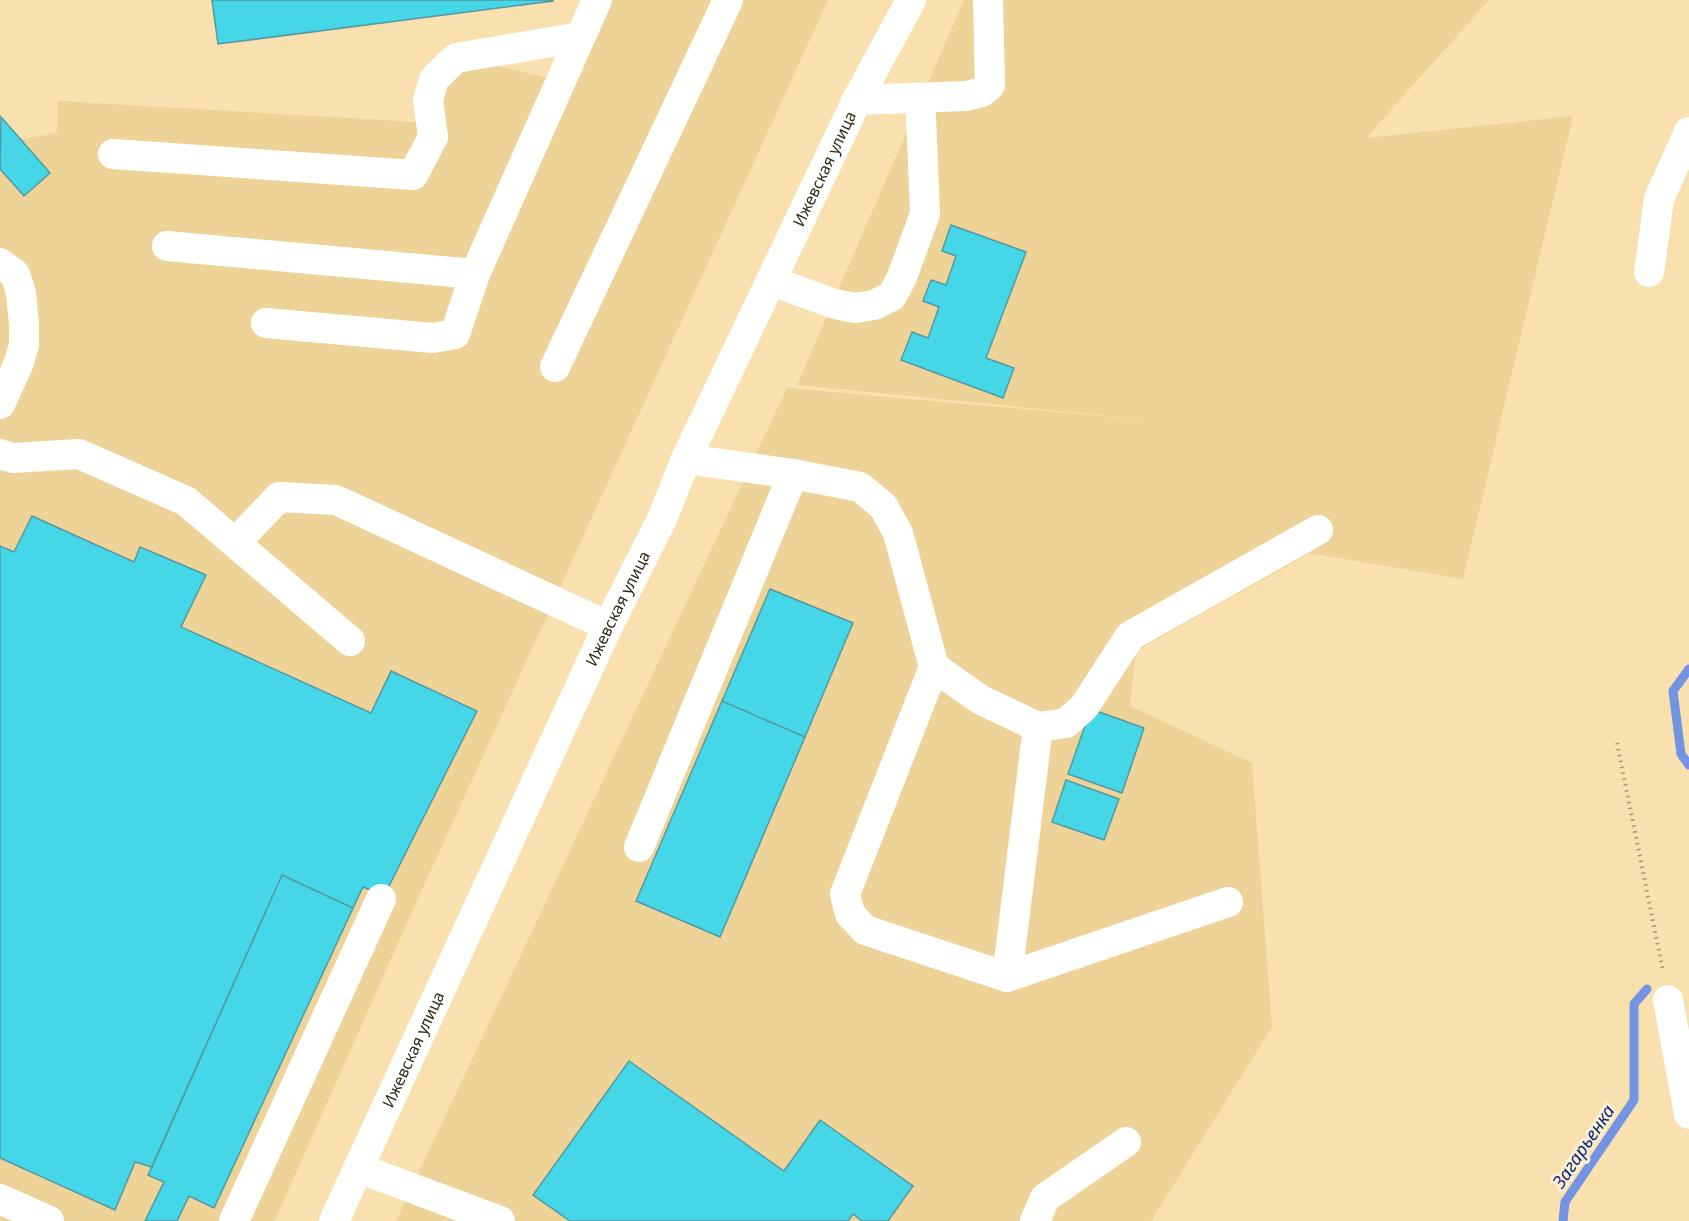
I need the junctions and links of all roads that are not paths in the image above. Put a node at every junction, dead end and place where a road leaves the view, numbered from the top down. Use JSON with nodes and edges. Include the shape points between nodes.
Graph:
{"nodes":[{"id":1,"x":597,"y":0,"type":"edge"},
{"id":2,"x":728,"y":0,"type":"edge"},
{"id":3,"x":911,"y":0,"type":"edge"},
{"id":4,"x":988,"y":0,"type":"edge"},
{"id":5,"x":580,"y":37,"type":"junction"},
{"id":6,"x":857,"y":100,"type":"junction"},
{"id":7,"x":921,"y":116,"type":"dead end"},
{"id":8,"x":1689,"y":132,"type":"edge"},
{"id":9,"x":113,"y":154,"type":"dead end"},
{"id":10,"x":167,"y":246,"type":"dead end"},
{"id":11,"x":0,"y":263,"type":"edge"},
{"id":12,"x":1649,"y":272,"type":"dead end"},
{"id":13,"x":476,"y":274,"type":"junction"},
{"id":14,"x":771,"y":281,"type":"junction"},
{"id":15,"x":266,"y":323,"type":"dead end"},
{"id":16,"x":555,"y":367,"type":"dead end"},
{"id":17,"x":0,"y":404,"type":"edge"},
{"id":18,"x":0,"y":454,"type":"edge"},
{"id":19,"x":686,"y":459,"type":"junction"},
{"id":20,"x":794,"y":474,"type":"junction"},
{"id":21,"x":1318,"y":530,"type":"dead end"},
{"id":22,"x":235,"y":543,"type":"junction"},
{"id":23,"x":608,"y":626,"type":"junction"},
{"id":24,"x":350,"y":641,"type":"dead end"},
{"id":25,"x":934,"y":667,"type":"junction"},
{"id":26,"x":1038,"y":727,"type":"junction"},
{"id":27,"x":639,"y":848,"type":"dead end"},
{"id":28,"x":381,"y":899,"type":"dead end"},
{"id":29,"x":1228,"y":902,"type":"dead end"},
{"id":30,"x":1007,"y":977,"type":"junction"},
{"id":31,"x":1668,"y":1000,"type":"dead end"},
{"id":32,"x":1689,"y":1114,"type":"edge"},
{"id":33,"x":1126,"y":1142,"type":"dead end"},
{"id":34,"x":358,"y":1168,"type":"junction"},
{"id":35,"x":0,"y":1199,"type":"edge"},
{"id":36,"x":49,"y":1221,"type":"edge"},
{"id":37,"x":234,"y":1221,"type":"edge"},
{"id":38,"x":334,"y":1221,"type":"edge"},
{"id":39,"x":500,"y":1221,"type":"edge"},
{"id":40,"x":1035,"y":1221,"type":"edge"}],
"edges":[{"from":1,"to":5,"type":"street"},
{"from":2,"to":16,"type":"street"},
{"from":3,"to":6,"type":"street","name":"Ижевская улица"},
{"from":4,"to":6,"type":"street","via":[[991,78],[982,92]]},
{"from":5,"to":9,"type":"street","via":[[456,58],[434,79],[428,100],[433,137],[413,175]]},
{"from":5,"to":13,"type":"street"},
{"from":6,"to":14,"type":"street","name":"Ижевская улица"},
{"from":7,"to":14,"type":"street","via":[[925,214],[892,296],[874,305],[855,308]]},
{"from":8,"to":12,"type":"street","via":[[1659,199]]},
{"from":10,"to":13,"type":"street"},
{"from":11,"to":17,"type":"street","via":[[15,274],[24,324],[24,345]]},
{"from":13,"to":15,"type":"street","via":[[455,334],[433,338]]},
{"from":14,"to":19,"type":"street","name":"Ижевская улица"},
{"from":18,"to":22,"type":"street","via":[[13,458],[79,454],[186,501]]},
{"from":19,"to":20,"type":"street"},
{"from":19,"to":23,"type":"street","name":"Ижевская улица","via":[[662,519]]},
{"from":20,"to":25,"type":"street","via":[[860,487],[883,506],[898,533]]},
{"from":20,"to":27,"type":"street"},
{"from":21,"to":26,"type":"street","via":[[1130,636],[1084,707],[1066,723]]},
{"from":22,"to":23,"type":"street","via":[[279,497],[336,500]]},
{"from":22,"to":24,"type":"street"},
{"from":23,"to":34,"type":"street","name":"Ижевская улица"},
{"from":25,"to":26,"type":"street","via":[[981,700]]},
{"from":25,"to":30,"type":"street","via":[[845,894],[850,915],[865,930]]},
{"from":26,"to":30,"type":"street"},
{"from":28,"to":37,"type":"street"},
{"from":29,"to":30,"type":"street"},
{"from":31,"to":32,"type":"street"},
{"from":33,"to":40,"type":"street","via":[[1045,1198]]},
{"from":34,"to":38,"type":"street","name":"Ижевская улица"},
{"from":34,"to":39,"type":"street"},
{"from":35,"to":36,"type":"street"}]}
